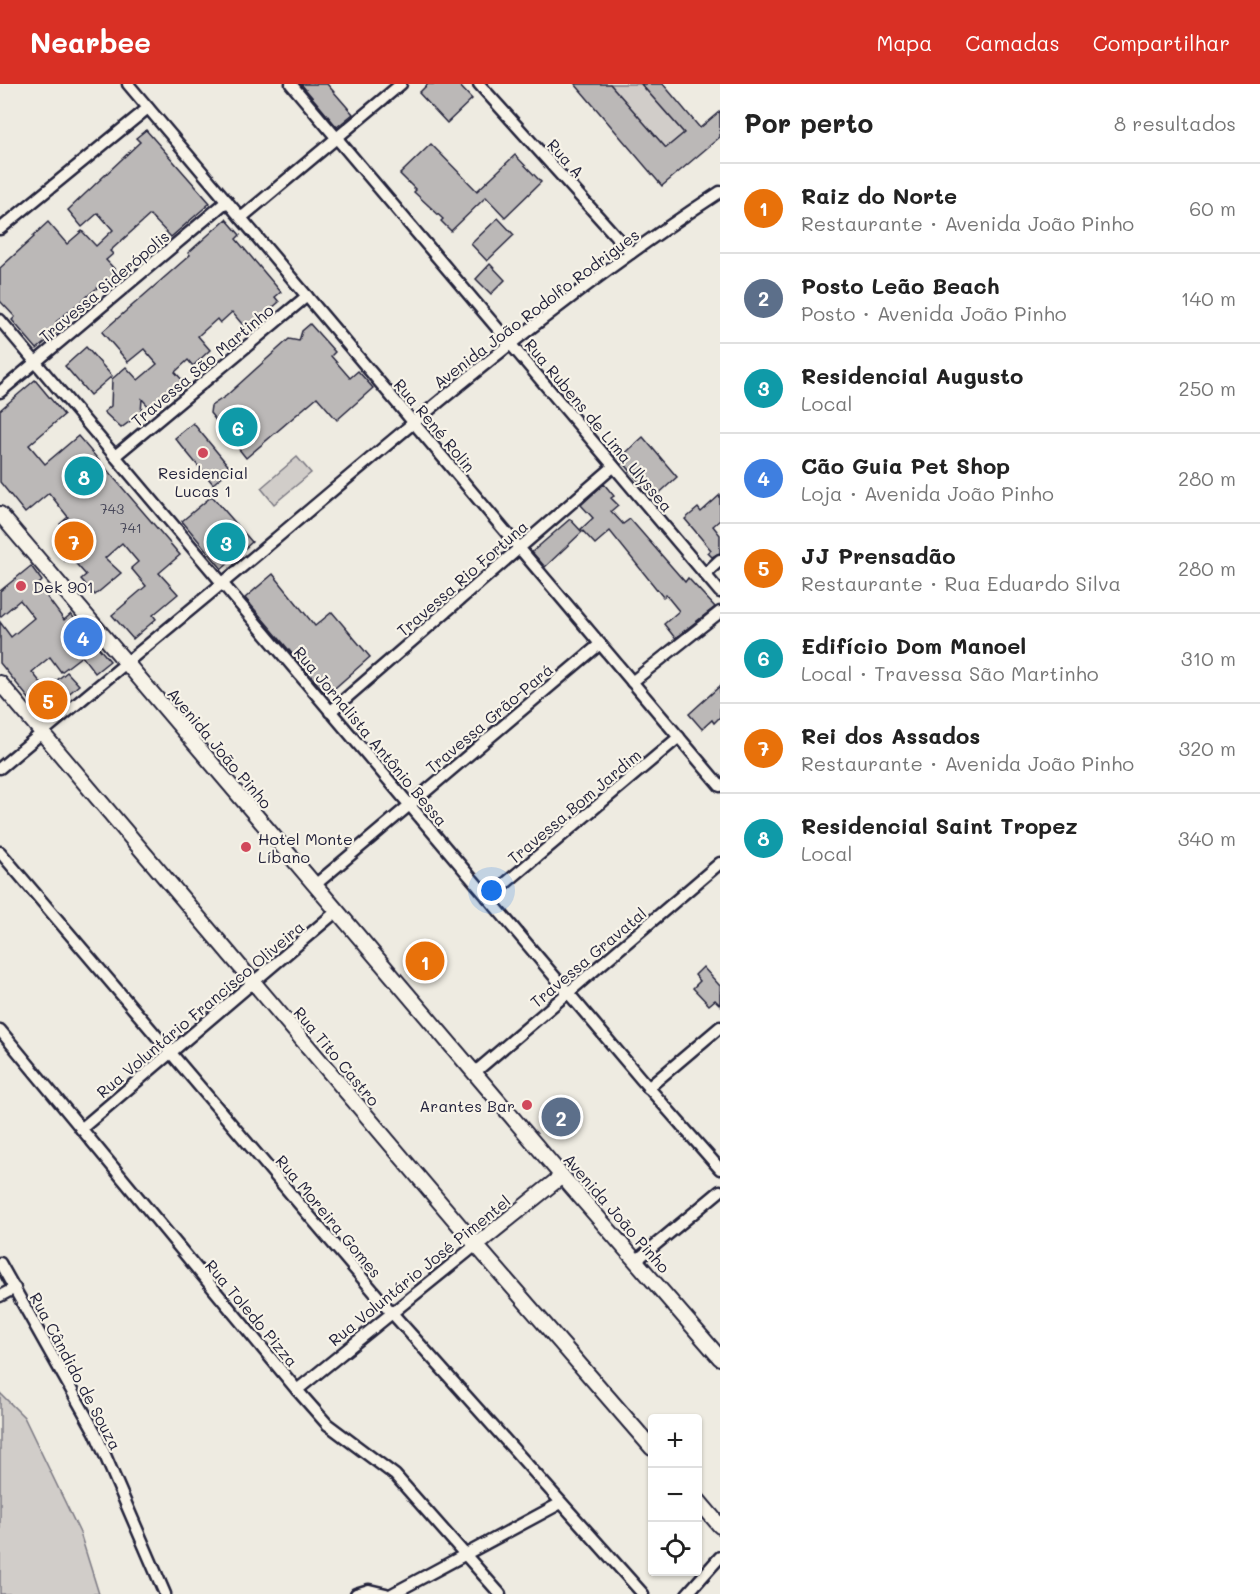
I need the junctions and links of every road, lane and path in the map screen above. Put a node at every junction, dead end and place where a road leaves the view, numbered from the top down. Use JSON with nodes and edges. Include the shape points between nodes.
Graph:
{"nodes":[{"id":1,"x":128,"y":84,"type":"edge"},
{"id":2,"x":291,"y":84,"type":"edge"},
{"id":3,"x":401,"y":84,"type":"edge"},
{"id":4,"x":479,"y":84,"type":"edge"},
{"id":5,"x":148,"y":108,"type":"junction"},
{"id":6,"x":337,"y":138,"type":"junction"},
{"id":7,"x":720,"y":192,"type":"edge"},
{"id":8,"x":227,"y":201,"type":"junction"},
{"id":9,"x":241,"y":218,"type":"junction"},
{"id":10,"x":0,"y":229,"type":"edge"},
{"id":11,"x":632,"y":253,"type":"junction"},
{"id":12,"x":307,"y":297,"type":"junction"},
{"id":13,"x":0,"y":320,"type":"edge"},
{"id":14,"x":511,"y":344,"type":"junction"},
{"id":15,"x":36,"y":362,"type":"junction"},
{"id":16,"x":0,"y":392,"type":"edge"},
{"id":17,"x":412,"y":422,"type":"junction"},
{"id":18,"x":115,"y":456,"type":"junction"},
{"id":19,"x":613,"y":467,"type":"junction"},
{"id":20,"x":0,"y":513,"type":"edge"},
{"id":21,"x":520,"y":548,"type":"junction"},
{"id":22,"x":720,"y":560,"type":"edge"},
{"id":23,"x":705,"y":574,"type":"junction"},
{"id":24,"x":222,"y":583,"type":"junction"},
{"id":25,"x":720,"y":592,"type":"edge"},
{"id":26,"x":720,"y":612,"type":"edge"},
{"id":27,"x":600,"y":644,"type":"junction"},
{"id":28,"x":126,"y":663,"type":"junction"},
{"id":29,"x":632,"y":682,"type":"junction"},
{"id":30,"x":0,"y":683,"type":"edge"},
{"id":31,"x":330,"y":712,"type":"junction"},
{"id":32,"x":42,"y":732,"type":"junction"},
{"id":33,"x":678,"y":737,"type":"junction"},
{"id":34,"x":0,"y":768,"type":"edge"},
{"id":35,"x":720,"y":786,"type":"edge"},
{"id":36,"x":410,"y":805,"type":"junction"},
{"id":37,"x":0,"y":852,"type":"edge"},
{"id":38,"x":720,"y":863,"type":"edge"},
{"id":39,"x":315,"y":885,"type":"junction"},
{"id":40,"x":488,"y":898,"type":"junction"},
{"id":41,"x":338,"y":911,"type":"junction"},
{"id":42,"x":254,"y":983,"type":"junction"},
{"id":43,"x":568,"y":993,"type":"junction"},
{"id":44,"x":720,"y":1027,"type":"edge"},
{"id":45,"x":0,"y":1030,"type":"edge"},
{"id":46,"x":171,"y":1053,"type":"junction"},
{"id":47,"x":474,"y":1072,"type":"junction"},
{"id":48,"x":648,"y":1088,"type":"junction"},
{"id":49,"x":81,"y":1129,"type":"junction"},
{"id":50,"x":720,"y":1169,"type":"edge"},
{"id":51,"x":562,"y":1176,"type":"junction"},
{"id":52,"x":720,"y":1191,"type":"edge"},
{"id":53,"x":476,"y":1245,"type":"junction"},
{"id":54,"x":637,"y":1260,"type":"junction"},
{"id":55,"x":0,"y":1263,"type":"edge"},
{"id":56,"x":15,"y":1288,"type":"junction"},
{"id":57,"x":0,"y":1296,"type":"edge"},
{"id":58,"x":392,"y":1313,"type":"junction"},
{"id":59,"x":720,"y":1358,"type":"edge"},
{"id":60,"x":297,"y":1390,"type":"junction"},
{"id":61,"x":648,"y":1443,"type":"edge"},
{"id":62,"x":561,"y":1503,"type":"junction"},
{"id":63,"x":702,"y":1505,"type":"edge"},
{"id":64,"x":720,"y":1526,"type":"edge"},
{"id":65,"x":465,"y":1555,"type":"junction"},
{"id":66,"x":720,"y":1557,"type":"edge"},
{"id":67,"x":165,"y":1594,"type":"edge"},
{"id":68,"x":356,"y":1594,"type":"edge"},
{"id":69,"x":386,"y":1594,"type":"edge"},
{"id":70,"x":392,"y":1594,"type":"edge"},
{"id":71,"x":500,"y":1594,"type":"edge"},
{"id":72,"x":643,"y":1594,"type":"edge"},
{"id":73,"x":687,"y":1594,"type":"edge"}],
"edges":[{"from":1,"to":5,"type":"street","name":"Rua René Rolin"},
{"from":2,"to":6,"type":"street","name":"Rua Rubens de Lima Ulyssea"},
{"from":3,"to":6,"type":"street"},
{"from":4,"to":11,"type":"street","name":"Rua A"},
{"from":5,"to":8,"type":"street","name":"Rua René Rolin"},
{"from":5,"to":10,"type":"street"},
{"from":6,"to":9,"type":"street"},
{"from":6,"to":14,"type":"street","name":"Rua Rubens de Lima Ulyssea"},
{"from":7,"to":11,"type":"street","name":"Avenida João Rodolfo Rodrigues"},
{"from":8,"to":9,"type":"street","name":"Rua René Rolin"},
{"from":8,"to":15,"type":"street","name":"Travessa Siderópolis"},
{"from":9,"to":12,"type":"street","name":"Rua René Rolin"},
{"from":11,"to":14,"type":"street","name":"Avenida João Rodolfo Rodrigues"},
{"from":12,"to":17,"type":"street","name":"Rua René Rolin"},
{"from":12,"to":18,"type":"street","name":"Travessa São Martinho"},
{"from":13,"to":15,"type":"street","name":"Rua Jornalista Antônio Bessa"},
{"from":14,"to":17,"type":"street","name":"Avenida João Rodolfo Rodrigues"},
{"from":14,"to":19,"type":"street","name":"Rua Rubens de Lima Ulyssea"},
{"from":15,"to":16,"type":"street","name":"Travessa Siderópolis"},
{"from":15,"to":18,"type":"street","name":"Rua Jornalista Antônio Bessa"},
{"from":17,"to":21,"type":"street","name":"Rua René Rolin"},
{"from":17,"to":24,"type":"street","name":"Avenida João Rodolfo Rodrigues"},
{"from":18,"to":24,"type":"street","name":"Rua Jornalista Antônio Bessa"},
{"from":19,"to":21,"type":"street","name":"Travessa Rio Fortuna"},
{"from":19,"to":23,"type":"street","name":"Rua Rubens de Lima Ulyssea"},
{"from":20,"to":28,"type":"main road","name":"Avenida João Pinho"},
{"from":21,"to":27,"type":"street","name":"Rua René Rolin"},
{"from":21,"to":31,"type":"street","name":"Travessa Rio Fortuna"},
{"from":22,"to":23,"type":"street"},
{"from":23,"to":25,"type":"street","name":"Rua Rubens de Lima Ulyssea"},
{"from":24,"to":28,"type":"street","name":"Avenida João Rodolfo Rodrigues"},
{"from":24,"to":31,"type":"street","name":"Rua Jornalista Antônio Bessa"},
{"from":26,"to":29,"type":"street"},
{"from":27,"to":29,"type":"street","name":"Rua René Rolin"},
{"from":27,"to":36,"type":"street","name":"Travessa Grão-Pará"},
{"from":28,"to":32,"type":"street","name":"Avenida João Rodolfo Rodrigues"},
{"from":28,"to":39,"type":"main road","name":"Avenida João Pinho"},
{"from":29,"to":33,"type":"street","name":"Rua René Rolin"},
{"from":30,"to":32,"type":"main road","name":"Rua Tito Castro"},
{"from":31,"to":36,"type":"street","name":"Rua Jornalista Antônio Bessa"},
{"from":32,"to":34,"type":"street","name":"Avenida João Rodolfo Rodrigues"},
{"from":32,"to":42,"type":"main road","name":"Rua Tito Castro"},
{"from":33,"to":35,"type":"street","name":"Rua René Rolin"},
{"from":33,"to":40,"type":"street","name":"Travessa Bom Jardim"},
{"from":36,"to":39,"type":"street","name":"Travessa Grão-Pará"},
{"from":36,"to":40,"type":"street","name":"Rua Jornalista Antônio Bessa"},
{"from":37,"to":46,"type":"street","name":"Rua Moreira Gomes"},
{"from":38,"to":43,"type":"street","name":"Travessa Gravatal"},
{"from":39,"to":41,"type":"main road","name":"Avenida João Pinho"},
{"from":40,"to":43,"type":"street","name":"Rua Jornalista Antônio Bessa"},
{"from":41,"to":42,"type":"street","name":"Rua Voluntário Francisco Oliveira"},
{"from":41,"to":47,"type":"main road","name":"Avenida João Pinho"},
{"from":42,"to":46,"type":"street","name":"Rua Voluntário Francisco Oliveira"},
{"from":42,"to":53,"type":"main road","name":"Rua Tito Castro"},
{"from":43,"to":47,"type":"street","name":"Travessa Gravatal"},
{"from":43,"to":48,"type":"street","name":"Rua Jornalista Antônio Bessa"},
{"from":44,"to":48,"type":"street"},
{"from":45,"to":49,"type":"street","name":"Rua Toledo Pizza"},
{"from":46,"to":49,"type":"street","name":"Rua Voluntário Francisco Oliveira"},
{"from":46,"to":58,"type":"street","name":"Rua Moreira Gomes"},
{"from":47,"to":51,"type":"main road","name":"Avenida João Pinho"},
{"from":48,"to":50,"type":"street","name":"Rua Jornalista Antônio Bessa"},
{"from":49,"to":60,"type":"street","name":"Rua Toledo Pizza"},
{"from":51,"to":53,"type":"main road","name":"Rua Voluntário José Pimentel"},
{"from":51,"to":54,"type":"main road","name":"Avenida João Pinho"},
{"from":52,"to":54,"type":"street"},
{"from":53,"to":58,"type":"street","name":"Rua Voluntário José Pimentel"},
{"from":53,"to":61,"type":"main road","name":"Rua Tito Castro"},
{"from":54,"to":59,"type":"main road","name":"Avenida João Pinho"},
{"from":55,"to":56,"type":"street","name":"Rua Cândido de Souza"},
{"from":56,"to":57,"type":"street"},
{"from":56,"to":67,"type":"street","name":"Rua Cândido de Souza","via":[[95,1432]]},
{"from":58,"to":60,"type":"street","name":"Rua Voluntário José Pimentel"},
{"from":58,"to":62,"type":"street","name":"Rua Moreira Gomes"},
{"from":60,"to":65,"type":"street","name":"Rua Toledo Pizza","via":[[327,1424],[395,1475]]},
{"from":62,"to":65,"type":"street"},
{"from":62,"to":72,"type":"street","name":"Rua Moreira Gomes"},
{"from":63,"to":64,"type":"main road"},
{"from":65,"to":70,"type":"street"},
{"from":65,"to":71,"type":"street","name":"Rua Toledo Pizza"},
{"from":66,"to":73,"type":"street"},
{"from":68,"to":69,"type":"street","via":[[369,1590]]}]}
